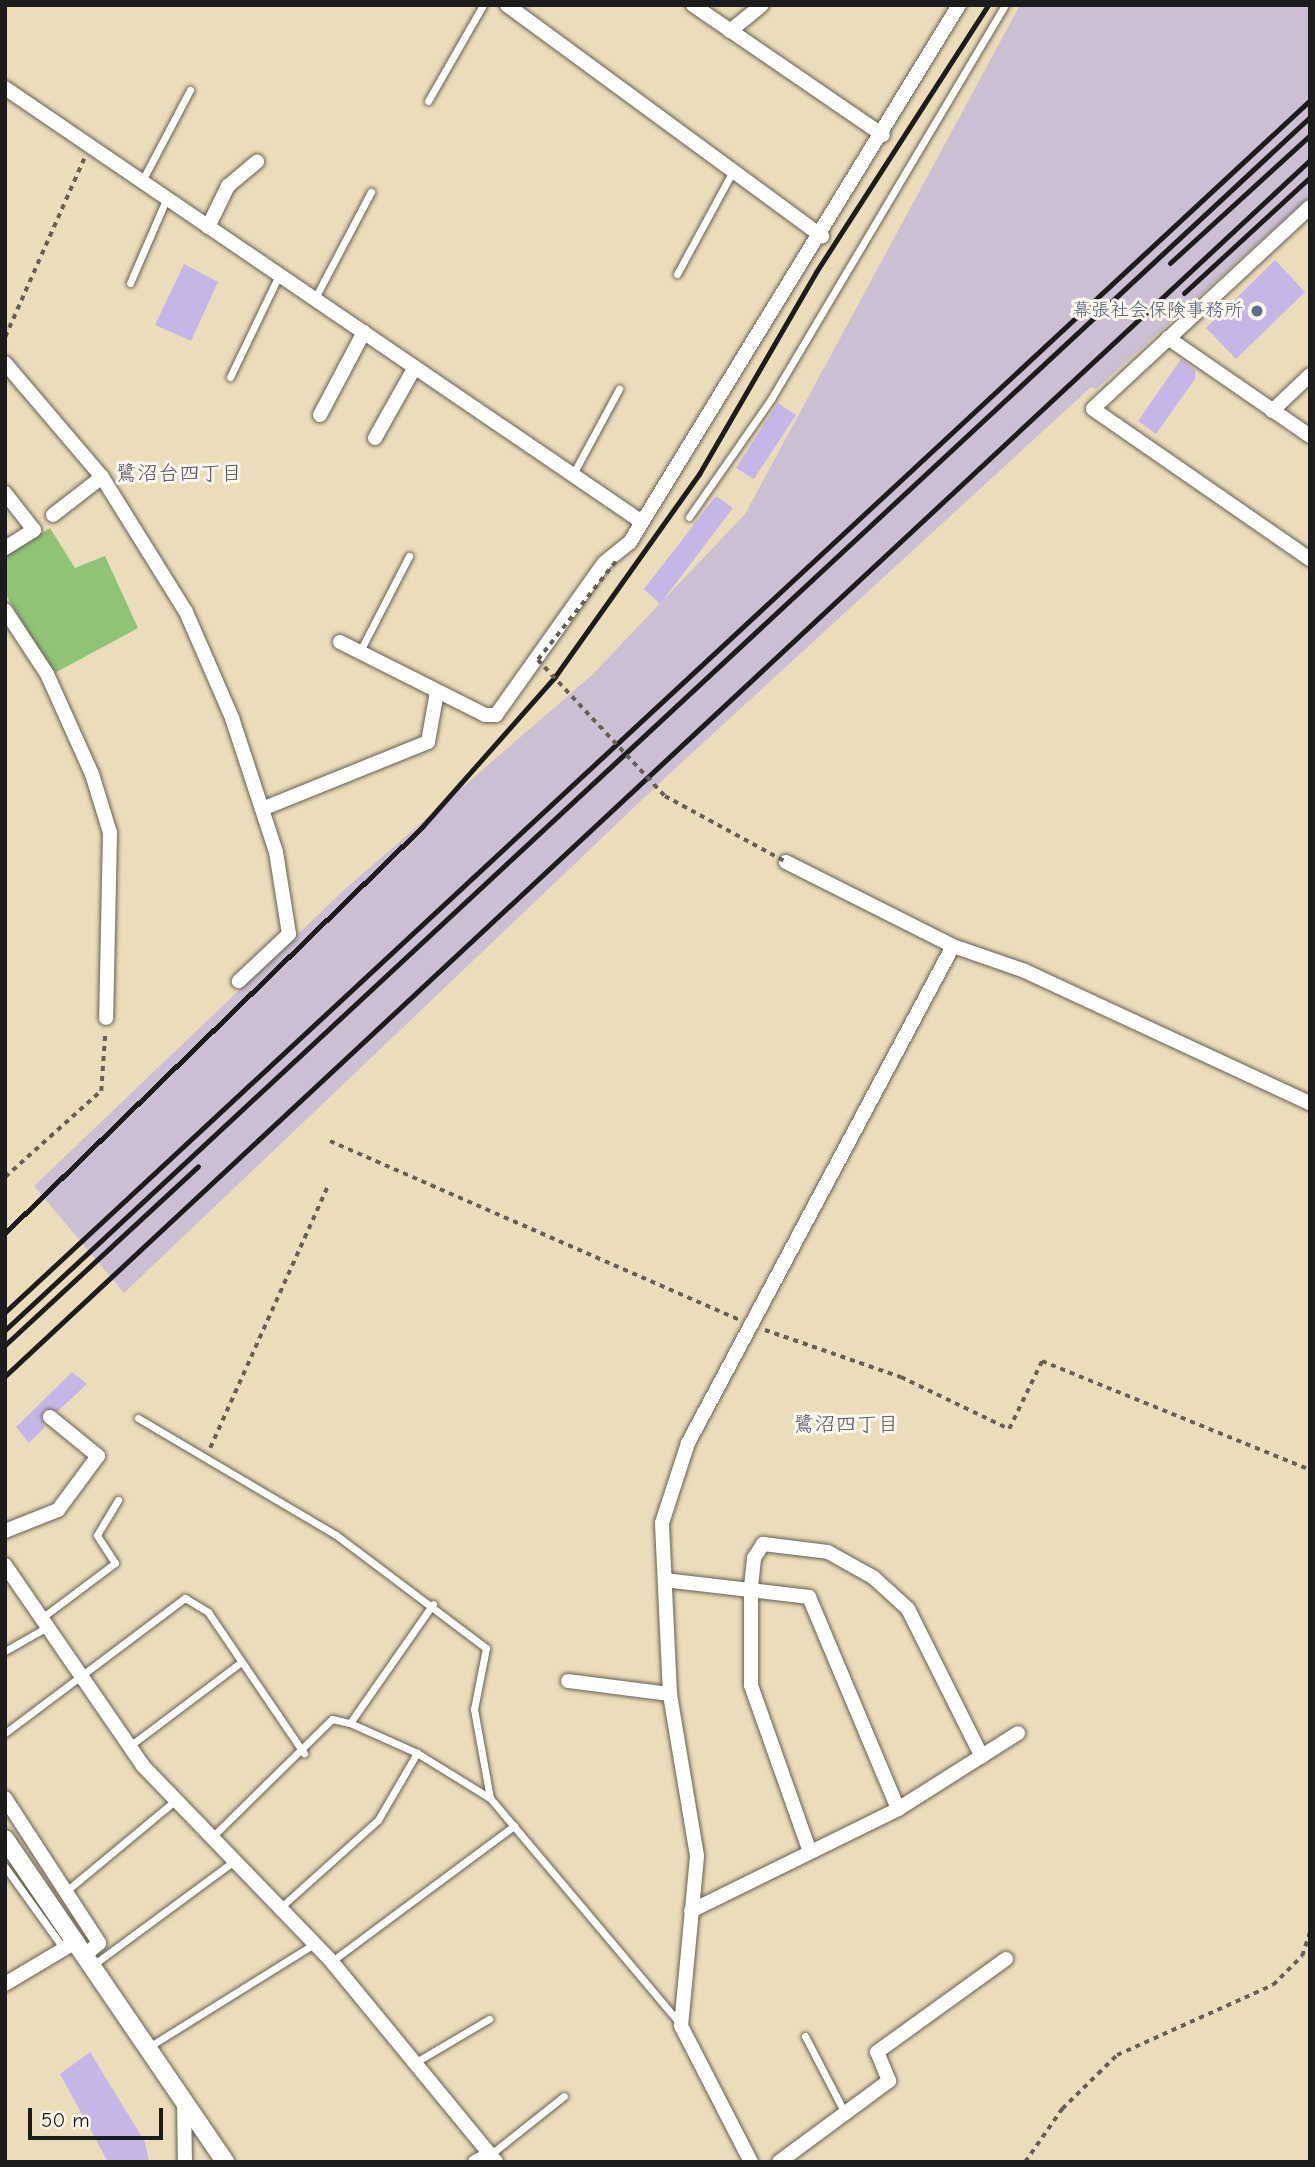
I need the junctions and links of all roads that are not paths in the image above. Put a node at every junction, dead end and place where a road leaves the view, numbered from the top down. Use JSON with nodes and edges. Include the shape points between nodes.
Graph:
{"nodes":[{"id":1,"x":483,"y":5,"type":"edge"},
{"id":2,"x":693,"y":5,"type":"edge"},
{"id":3,"x":762,"y":5,"type":"edge"},
{"id":4,"x":958,"y":5,"type":"edge"},
{"id":5,"x":1005,"y":5,"type":"edge"},
{"id":6,"x":515,"y":7,"type":"edge"},
{"id":7,"x":730,"y":31,"type":"junction"},
{"id":8,"x":5,"y":88,"type":"edge"},
{"id":9,"x":190,"y":90,"type":"dead end"},
{"id":10,"x":428,"y":100,"type":"dead end"},
{"id":11,"x":883,"y":135,"type":"junction"},
{"id":12,"x":257,"y":162,"type":"dead end"},
{"id":13,"x":733,"y":170,"type":"junction"},
{"id":14,"x":141,"y":181,"type":"junction"},
{"id":15,"x":371,"y":191,"type":"dead end"},
{"id":16,"x":166,"y":200,"type":"junction"},
{"id":17,"x":1310,"y":207,"type":"edge"},
{"id":18,"x":208,"y":227,"type":"junction"},
{"id":19,"x":822,"y":236,"type":"junction"},
{"id":20,"x":677,"y":274,"type":"dead end"},
{"id":21,"x":279,"y":275,"type":"junction"},
{"id":22,"x":130,"y":283,"type":"dead end"},
{"id":23,"x":315,"y":298,"type":"junction"},
{"id":24,"x":363,"y":332,"type":"junction"},
{"id":25,"x":1168,"y":338,"type":"junction"},
{"id":26,"x":5,"y":363,"type":"edge"},
{"id":27,"x":415,"y":366,"type":"junction"},
{"id":28,"x":1310,"y":375,"type":"edge"},
{"id":29,"x":230,"y":377,"type":"dead end"},
{"id":30,"x":619,"y":388,"type":"dead end"},
{"id":31,"x":1272,"y":411,"type":"junction"},
{"id":32,"x":320,"y":415,"type":"dead end"},
{"id":33,"x":1310,"y":436,"type":"edge"},
{"id":34,"x":375,"y":438,"type":"dead end"},
{"id":35,"x":573,"y":474,"type":"junction"},
{"id":36,"x":102,"y":477,"type":"junction"},
{"id":37,"x":5,"y":493,"type":"edge"},
{"id":38,"x":53,"y":515,"type":"dead end"},
{"id":39,"x":689,"y":517,"type":"dead end"},
{"id":40,"x":642,"y":522,"type":"junction"},
{"id":41,"x":5,"y":548,"type":"edge"},
{"id":42,"x":410,"y":556,"type":"dead end"},
{"id":43,"x":1310,"y":559,"type":"edge"},
{"id":44,"x":5,"y":610,"type":"edge"},
{"id":45,"x":340,"y":642,"type":"dead end"},
{"id":46,"x":360,"y":651,"type":"junction"},
{"id":47,"x":437,"y":692,"type":"junction"},
{"id":48,"x":262,"y":809,"type":"junction"},
{"id":49,"x":786,"y":862,"type":"road end"},
{"id":50,"x":953,"y":946,"type":"junction"},
{"id":51,"x":239,"y":981,"type":"dead end"},
{"id":52,"x":106,"y":1018,"type":"road end"},
{"id":53,"x":1310,"y":1103,"type":"edge"},
{"id":54,"x":50,"y":1417,"type":"dead end"},
{"id":55,"x":138,"y":1418,"type":"dead end"},
{"id":56,"x":118,"y":1500,"type":"dead end"},
{"id":57,"x":5,"y":1531,"type":"edge"},
{"id":58,"x":5,"y":1565,"type":"edge"},
{"id":59,"x":665,"y":1580,"type":"junction"},
{"id":60,"x":751,"y":1587,"type":"junction"},
{"id":61,"x":433,"y":1604,"type":"junction"},
{"id":62,"x":46,"y":1621,"type":"junction"},
{"id":63,"x":5,"y":1651,"type":"edge"},
{"id":64,"x":241,"y":1662,"type":"junction"},
{"id":65,"x":85,"y":1675,"type":"junction"},
{"id":66,"x":568,"y":1681,"type":"dead end"},
{"id":67,"x":670,"y":1694,"type":"junction"},
{"id":68,"x":350,"y":1723,"type":"junction"},
{"id":69,"x":5,"y":1733,"type":"edge"},
{"id":70,"x":1018,"y":1733,"type":"dead end"},
{"id":71,"x":131,"y":1745,"type":"junction"},
{"id":72,"x":304,"y":1753,"type":"junction"},
{"id":73,"x":417,"y":1753,"type":"junction"},
{"id":74,"x":982,"y":1756,"type":"junction"},
{"id":75,"x":5,"y":1798,"type":"edge"},
{"id":76,"x":490,"y":1798,"type":"junction"},
{"id":77,"x":177,"y":1799,"type":"junction"},
{"id":78,"x":898,"y":1809,"type":"junction"},
{"id":79,"x":514,"y":1826,"type":"junction"},
{"id":80,"x":211,"y":1838,"type":"junction"},
{"id":81,"x":5,"y":1839,"type":"edge"},
{"id":82,"x":810,"y":1852,"type":"junction"},
{"id":83,"x":234,"y":1861,"type":"junction"},
{"id":84,"x":5,"y":1867,"type":"edge"},
{"id":85,"x":64,"y":1892,"type":"junction"},
{"id":86,"x":281,"y":1907,"type":"junction"},
{"id":87,"x":691,"y":1911,"type":"junction"},
{"id":88,"x":314,"y":1944,"type":"junction"},
{"id":89,"x":79,"y":1953,"type":"junction"},
{"id":90,"x":1006,"y":1959,"type":"dead end"},
{"id":91,"x":331,"y":1962,"type":"junction"},
{"id":92,"x":5,"y":1984,"type":"edge"},
{"id":93,"x":489,"y":2020,"type":"dead end"},
{"id":94,"x":681,"y":2026,"type":"junction"},
{"id":95,"x":805,"y":2036,"type":"dead end"},
{"id":96,"x":146,"y":2049,"type":"junction"},
{"id":97,"x":416,"y":2063,"type":"junction"},
{"id":98,"x":565,"y":2096,"type":"dead end"},
{"id":99,"x":184,"y":2101,"type":"junction"},
{"id":100,"x":846,"y":2116,"type":"junction"},
{"id":101,"x":494,"y":2158,"type":"edge"},
{"id":102,"x":185,"y":2162,"type":"edge"},
{"id":103,"x":225,"y":2162,"type":"edge"},
{"id":104,"x":475,"y":2162,"type":"edge"},
{"id":105,"x":751,"y":2162,"type":"edge"},
{"id":106,"x":779,"y":2162,"type":"edge"}],
"edges":[{"from":1,"to":10,"type":"lane"},
{"from":2,"to":7,"type":"street"},
{"from":3,"to":7,"type":"street"},
{"from":4,"to":11,"type":"street"},
{"from":5,"to":39,"type":"lane","via":[[771,398]]},
{"from":6,"to":13,"type":"street"},
{"from":7,"to":11,"type":"street"},
{"from":8,"to":14,"type":"street"},
{"from":9,"to":14,"type":"lane"},
{"from":11,"to":19,"type":"street"},
{"from":12,"to":18,"type":"street","via":[[228,186]]},
{"from":13,"to":19,"type":"street"},
{"from":13,"to":20,"type":"lane"},
{"from":14,"to":16,"type":"street"},
{"from":15,"to":23,"type":"lane"},
{"from":16,"to":18,"type":"street"},
{"from":16,"to":22,"type":"lane"},
{"from":17,"to":25,"type":"street"},
{"from":18,"to":21,"type":"street"},
{"from":19,"to":40,"type":"street"},
{"from":21,"to":23,"type":"street"},
{"from":21,"to":29,"type":"lane"},
{"from":23,"to":24,"type":"street"},
{"from":24,"to":27,"type":"street"},
{"from":24,"to":32,"type":"street"},
{"from":25,"to":31,"type":"street"},
{"from":25,"to":43,"type":"street","via":[[1093,409]]},
{"from":26,"to":36,"type":"street"},
{"from":27,"to":34,"type":"street"},
{"from":27,"to":35,"type":"street"},
{"from":28,"to":31,"type":"street"},
{"from":30,"to":35,"type":"lane"},
{"from":31,"to":33,"type":"street"},
{"from":35,"to":40,"type":"street"},
{"from":36,"to":38,"type":"street"},
{"from":36,"to":48,"type":"street","via":[[206,652]]},
{"from":37,"to":41,"type":"street","via":[[34,530]]},
{"from":40,"to":47,"type":"street","via":[[596,573],[496,715]]},
{"from":42,"to":46,"type":"lane"},
{"from":44,"to":52,"type":"street","via":[[47,674],[92,774],[110,833]]},
{"from":45,"to":46,"type":"street"},
{"from":46,"to":47,"type":"street"},
{"from":47,"to":48,"type":"street","via":[[428,742]]},
{"from":48,"to":51,"type":"street","via":[[286,894],[289,934]]},
{"from":49,"to":50,"type":"street"},
{"from":50,"to":53,"type":"street","via":[[1025,971]]},
{"from":50,"to":59,"type":"street","via":[[676,1472],[662,1523]]},
{"from":54,"to":57,"type":"street","via":[[98,1456],[58,1510]]},
{"from":55,"to":61,"type":"lane","via":[[336,1535]]},
{"from":56,"to":62,"type":"lane","via":[[97,1535],[115,1563]]},
{"from":58,"to":62,"type":"street"},
{"from":59,"to":60,"type":"street"},
{"from":59,"to":67,"type":"street"},
{"from":60,"to":74,"type":"street","via":[[754,1558],[764,1544],[828,1552],[873,1577],[908,1609]]},
{"from":60,"to":78,"type":"street","via":[[809,1597]]},
{"from":60,"to":82,"type":"street","via":[[751,1685]]},
{"from":61,"to":68,"type":"lane"},
{"from":61,"to":76,"type":"lane","via":[[486,1648],[474,1709]]},
{"from":62,"to":63,"type":"lane"},
{"from":62,"to":65,"type":"street"},
{"from":64,"to":65,"type":"lane","via":[[208,1612],[185,1598]]},
{"from":64,"to":71,"type":"lane"},
{"from":64,"to":72,"type":"lane"},
{"from":65,"to":69,"type":"lane"},
{"from":65,"to":71,"type":"street"},
{"from":66,"to":67,"type":"street"},
{"from":67,"to":87,"type":"street","via":[[697,1856]]},
{"from":68,"to":72,"type":"lane","via":[[332,1719]]},
{"from":68,"to":73,"type":"lane"},
{"from":70,"to":74,"type":"street"},
{"from":71,"to":77,"type":"street","via":[[143,1766]]},
{"from":72,"to":80,"type":"lane"},
{"from":73,"to":76,"type":"lane"},
{"from":73,"to":86,"type":"lane","via":[[377,1820]]},
{"from":74,"to":78,"type":"street"},
{"from":75,"to":85,"type":"street"},
{"from":76,"to":79,"type":"lane"},
{"from":77,"to":80,"type":"street"},
{"from":77,"to":85,"type":"lane"},
{"from":78,"to":82,"type":"street"},
{"from":79,"to":91,"type":"lane"},
{"from":79,"to":94,"type":"lane"},
{"from":80,"to":83,"type":"street"},
{"from":81,"to":89,"type":"street"},
{"from":82,"to":87,"type":"street"},
{"from":83,"to":86,"type":"street"},
{"from":83,"to":89,"type":"lane"},
{"from":84,"to":89,"type":"lane"},
{"from":85,"to":89,"type":"street","via":[[99,1942]]},
{"from":86,"to":88,"type":"street"},
{"from":87,"to":94,"type":"street"},
{"from":88,"to":91,"type":"street"},
{"from":88,"to":96,"type":"lane","via":[[223,2006]]},
{"from":89,"to":92,"type":"street"},
{"from":89,"to":96,"type":"street"},
{"from":90,"to":100,"type":"street","via":[[877,2052],[890,2081]]},
{"from":91,"to":97,"type":"street"},
{"from":93,"to":97,"type":"lane"},
{"from":94,"to":105,"type":"street"},
{"from":95,"to":100,"type":"lane"},
{"from":96,"to":99,"type":"street"},
{"from":97,"to":101,"type":"street"},
{"from":98,"to":101,"type":"lane"},
{"from":99,"to":102,"type":"street"},
{"from":99,"to":103,"type":"street"},
{"from":100,"to":106,"type":"street"},
{"from":101,"to":104,"type":"street"}]}
